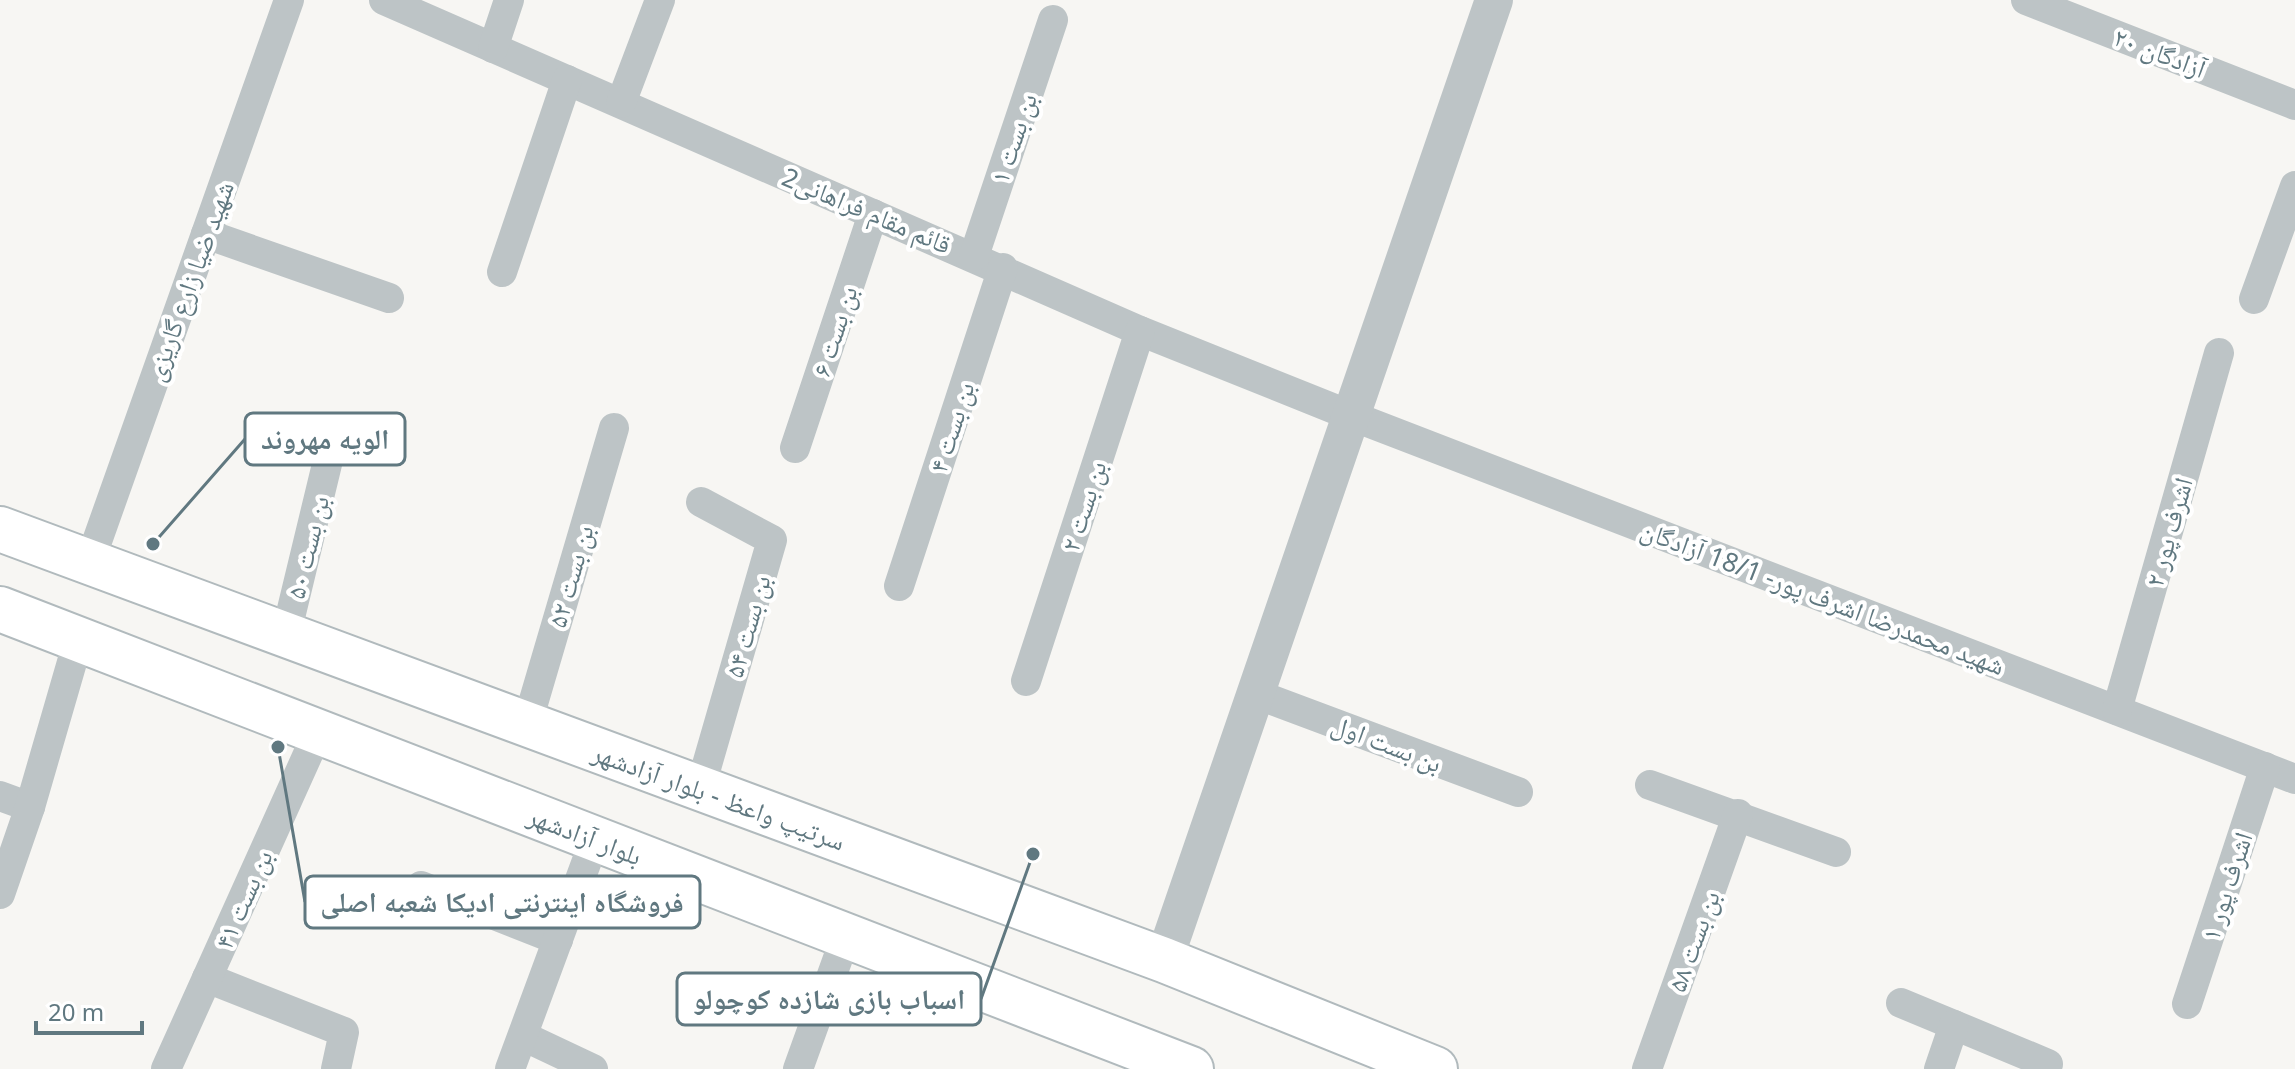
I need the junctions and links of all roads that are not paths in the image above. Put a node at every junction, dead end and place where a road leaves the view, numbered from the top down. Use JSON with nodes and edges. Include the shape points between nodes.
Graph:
{"nodes":[{"id":1,"x":289,"y":0,"type":"edge"},
{"id":2,"x":384,"y":0,"type":"edge"},
{"id":3,"x":509,"y":0,"type":"edge"},
{"id":4,"x":660,"y":0,"type":"edge"},
{"id":5,"x":1494,"y":0,"type":"edge"},
{"id":6,"x":2026,"y":0,"type":"edge"},
{"id":7,"x":1053,"y":20,"type":"dead end"},
{"id":8,"x":493,"y":48,"type":"junction"},
{"id":9,"x":567,"y":80,"type":"junction"},
{"id":10,"x":621,"y":103,"type":"junction"},
{"id":11,"x":2295,"y":105,"type":"edge"},
{"id":12,"x":2295,"y":186,"type":"edge"},
{"id":13,"x":873,"y":214,"type":"junction"},
{"id":14,"x":206,"y":234,"type":"junction"},
{"id":15,"x":974,"y":256,"type":"junction"},
{"id":16,"x":1003,"y":268,"type":"junction"},
{"id":17,"x":502,"y":272,"type":"dead end"},
{"id":18,"x":389,"y":298,"type":"dead end"},
{"id":19,"x":2254,"y":299,"type":"dead end"},
{"id":20,"x":1140,"y":331,"type":"junction"},
{"id":21,"x":2219,"y":353,"type":"dead end"},
{"id":22,"x":1352,"y":416,"type":"junction"},
{"id":23,"x":614,"y":428,"type":"dead end"},
{"id":24,"x":795,"y":448,"type":"dead end"},
{"id":25,"x":328,"y":460,"type":"dead end"},
{"id":26,"x":701,"y":502,"type":"dead end"},
{"id":27,"x":0,"y":529,"type":"edge"},
{"id":28,"x":90,"y":561,"type":"junction"},
{"id":29,"x":899,"y":586,"type":"dead end"},
{"id":30,"x":0,"y":609,"type":"edge"},
{"id":31,"x":286,"y":634,"type":"junction"},
{"id":32,"x":79,"y":638,"type":"junction"},
{"id":33,"x":1026,"y":681,"type":"dead end"},
{"id":34,"x":1256,"y":694,"type":"junction"},
{"id":35,"x":2117,"y":710,"type":"junction"},
{"id":36,"x":527,"y":724,"type":"junction"},
{"id":37,"x":318,"y":732,"type":"junction"},
{"id":38,"x":2265,"y":767,"type":"junction"},
{"id":39,"x":2295,"y":779,"type":"edge"},
{"id":40,"x":1650,"y":785,"type":"dead end"},
{"id":41,"x":700,"y":789,"type":"junction"},
{"id":42,"x":1518,"y":792,"type":"dead end"},
{"id":43,"x":0,"y":796,"type":"edge"},
{"id":44,"x":30,"y":807,"type":"junction"},
{"id":45,"x":1738,"y":814,"type":"junction"},
{"id":46,"x":595,"y":839,"type":"junction"},
{"id":47,"x":1836,"y":852,"type":"dead end"},
{"id":48,"x":421,"y":886,"type":"dead end"},
{"id":49,"x":0,"y":894,"type":"edge"},
{"id":50,"x":846,"y":936,"type":"junction"},
{"id":51,"x":558,"y":940,"type":"junction"},
{"id":52,"x":1164,"y":960,"type":"junction"},
{"id":53,"x":207,"y":978,"type":"junction"},
{"id":54,"x":1901,"y":1003,"type":"dead end"},
{"id":55,"x":2187,"y":1004,"type":"dead end"},
{"id":56,"x":1954,"y":1025,"type":"junction"},
{"id":57,"x":523,"y":1036,"type":"junction"},
{"id":58,"x":1132,"y":1059,"type":"edge"},
{"id":59,"x":2048,"y":1064,"type":"dead end"},
{"id":60,"x":166,"y":1069,"type":"edge"},
{"id":61,"x":336,"y":1069,"type":"edge"},
{"id":62,"x":510,"y":1069,"type":"edge"},
{"id":63,"x":593,"y":1069,"type":"edge"},
{"id":64,"x":798,"y":1069,"type":"edge"},
{"id":65,"x":1191,"y":1069,"type":"edge"},
{"id":66,"x":1435,"y":1069,"type":"edge"},
{"id":67,"x":1647,"y":1069,"type":"edge"},
{"id":68,"x":1939,"y":1069,"type":"edge"}],
"edges":[{"from":1,"to":14,"type":"street","name":"شهید ضیا زارع گاریزی"},
{"from":2,"to":8,"type":"street","name":"2قائم مقام فراهانی"},
{"from":3,"to":8,"type":"street"},
{"from":4,"to":10,"type":"street"},
{"from":5,"to":22,"type":"street"},
{"from":6,"to":11,"type":"street","name":"۲۰ آزادگان"},
{"from":7,"to":15,"type":"street","name":"بن بست ۱"},
{"from":8,"to":9,"type":"street","name":"2قائم مقام فراهانی"},
{"from":9,"to":10,"type":"street","name":"2قائم مقام فراهانی"},
{"from":9,"to":17,"type":"street"},
{"from":10,"to":13,"type":"street","name":"2قائم مقام فراهانی"},
{"from":12,"to":19,"type":"street"},
{"from":13,"to":15,"type":"street","name":"2قائم مقام فراهانی"},
{"from":13,"to":24,"type":"street","name":"بن بست ۶"},
{"from":14,"to":18,"type":"street"},
{"from":14,"to":28,"type":"street","name":"شهید ضیا زارع گاریزی"},
{"from":15,"to":16,"type":"street","name":"2قائم مقام فراهانی"},
{"from":16,"to":20,"type":"street","name":"2قائم مقام فراهانی"},
{"from":16,"to":29,"type":"street","name":"بن بست ۴"},
{"from":20,"to":22,"type":"street","name":"2قائم مقام فراهانی"},
{"from":20,"to":33,"type":"street","name":"بن بست ۲"},
{"from":21,"to":35,"type":"street","name":"۲ اشرف پور"},
{"from":22,"to":34,"type":"street"},
{"from":22,"to":35,"type":"street","name":"شهید محمدرضا اشرف پور- 18/1 آزادگان"},
{"from":23,"to":36,"type":"street","name":"بن بست ۵۲"},
{"from":25,"to":31,"type":"street","name":"بن بست ۵۰"},
{"from":26,"to":41,"type":"street","name":"بن بست ۵۴","via":[[772,540]]},
{"from":27,"to":28,"type":"main road","name":"سرتیپ واعظ - بلوار آزادشهر"},
{"from":28,"to":31,"type":"main road","name":"سرتیپ واعظ - بلوار آزادشهر"},
{"from":30,"to":32,"type":"main road"},
{"from":31,"to":36,"type":"main road","name":"سرتیپ واعظ - بلوار آزادشهر"},
{"from":32,"to":37,"type":"main road","name":"بلوار آزادشهر"},
{"from":32,"to":44,"type":"street"},
{"from":34,"to":42,"type":"street","name":"بن بست اول"},
{"from":34,"to":52,"type":"street"},
{"from":35,"to":38,"type":"street","name":"شهید محمدرضا اشرف پور- 18/1 آزادگان"},
{"from":36,"to":41,"type":"main road","name":"سرتیپ واعظ - بلوار آزادشهر"},
{"from":37,"to":46,"type":"main road","name":"بلوار آزادشهر"},
{"from":37,"to":53,"type":"street","name":"بن بست ۴۱"},
{"from":38,"to":39,"type":"street","name":"شهید محمدرضا اشرف پور- 18/1 آزادگان"},
{"from":38,"to":55,"type":"street","name":"۱ اشرف پور"},
{"from":40,"to":45,"type":"street"},
{"from":41,"to":52,"type":"main road","name":"سرتیپ واعظ - بلوار آزادشهر"},
{"from":43,"to":44,"type":"street"},
{"from":44,"to":49,"type":"street"},
{"from":45,"to":47,"type":"street"},
{"from":45,"to":67,"type":"street","name":"بن بست ۵۸"},
{"from":46,"to":50,"type":"main road","name":"بلوار آزادشهر"},
{"from":46,"to":51,"type":"street"},
{"from":48,"to":51,"type":"street"},
{"from":50,"to":58,"type":"main road","name":"بلوار آزادشهر"},
{"from":50,"to":64,"type":"street"},
{"from":51,"to":57,"type":"street"},
{"from":52,"to":66,"type":"main road","name":"سرتیپ واعظ - بلوار آزادشهر"},
{"from":53,"to":60,"type":"street","name":"بن بست ۴۱"},
{"from":53,"to":61,"type":"street","name":"بن بست ۴۱","via":[[344,1032]]},
{"from":54,"to":56,"type":"street"},
{"from":56,"to":59,"type":"street"},
{"from":56,"to":68,"type":"street"},
{"from":57,"to":62,"type":"street"},
{"from":57,"to":63,"type":"street"},
{"from":58,"to":65,"type":"main road"}]}
